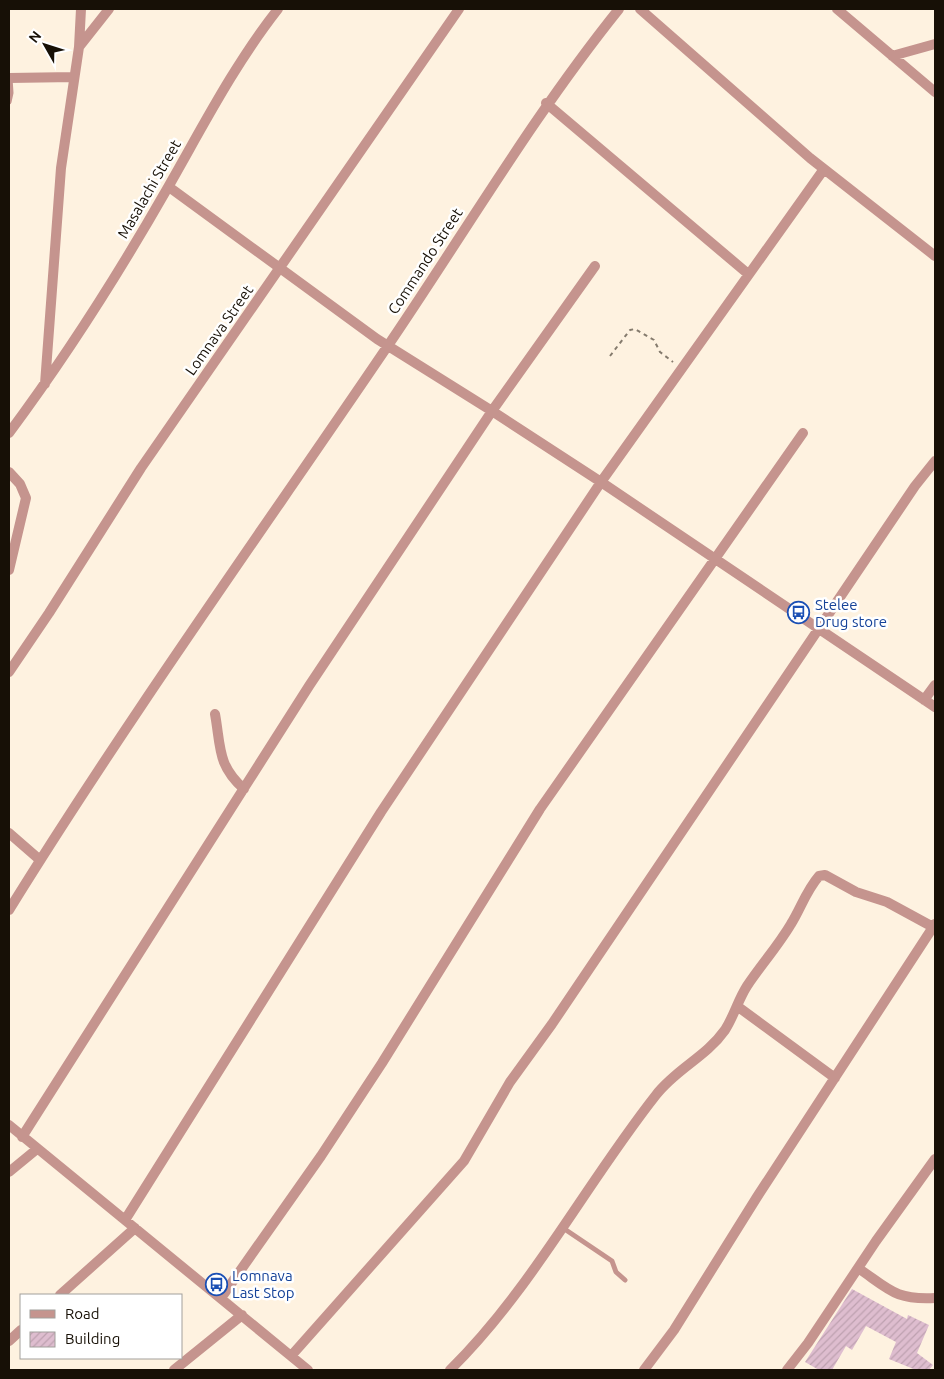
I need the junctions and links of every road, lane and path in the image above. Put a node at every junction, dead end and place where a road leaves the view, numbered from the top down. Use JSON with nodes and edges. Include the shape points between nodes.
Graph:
{"nodes":[{"id":1,"x":81,"y":9,"type":"edge"},
{"id":2,"x":109,"y":9,"type":"edge"},
{"id":3,"x":278,"y":9,"type":"edge"},
{"id":4,"x":459,"y":9,"type":"edge"},
{"id":5,"x":619,"y":9,"type":"edge"},
{"id":6,"x":640,"y":9,"type":"edge"},
{"id":7,"x":837,"y":9,"type":"edge"},
{"id":8,"x":935,"y":44,"type":"edge"},
{"id":9,"x":79,"y":47,"type":"junction"},
{"id":10,"x":892,"y":56,"type":"junction"},
{"id":11,"x":74,"y":77,"type":"junction"},
{"id":12,"x":10,"y":78,"type":"edge"},
{"id":13,"x":935,"y":92,"type":"edge"},
{"id":14,"x":9,"y":102,"type":"edge"},
{"id":15,"x":546,"y":103,"type":"junction"},
{"id":16,"x":824,"y":169,"type":"junction"},
{"id":17,"x":169,"y":186,"type":"junction"},
{"id":18,"x":935,"y":256,"type":"edge"},
{"id":19,"x":595,"y":266,"type":"dead end"},
{"id":20,"x":279,"y":269,"type":"junction"},
{"id":21,"x":747,"y":274,"type":"junction"},
{"id":22,"x":387,"y":346,"type":"junction"},
{"id":23,"x":610,"y":356,"type":"dead end"},
{"id":24,"x":680,"y":368,"type":"junction"},
{"id":25,"x":45,"y":385,"type":"junction"},
{"id":26,"x":492,"y":411,"type":"junction"},
{"id":27,"x":9,"y":433,"type":"edge"},
{"id":28,"x":803,"y":433,"type":"dead end"},
{"id":29,"x":935,"y":461,"type":"edge"},
{"id":30,"x":9,"y":472,"type":"edge"},
{"id":31,"x":600,"y":482,"type":"junction"},
{"id":32,"x":715,"y":558,"type":"junction"},
{"id":33,"x":9,"y":570,"type":"edge"},
{"id":34,"x":817,"y":629,"type":"junction"},
{"id":35,"x":9,"y":672,"type":"edge"},
{"id":36,"x":935,"y":684,"type":"edge"},
{"id":37,"x":924,"y":700,"type":"junction"},
{"id":38,"x":935,"y":707,"type":"edge"},
{"id":39,"x":216,"y":714,"type":"dead end"},
{"id":40,"x":244,"y":789,"type":"junction"},
{"id":41,"x":9,"y":833,"type":"edge"},
{"id":42,"x":40,"y":860,"type":"junction"},
{"id":43,"x":9,"y":910,"type":"edge"},
{"id":44,"x":934,"y":926,"type":"edge"},
{"id":45,"x":737,"y":1006,"type":"junction"},
{"id":46,"x":835,"y":1078,"type":"junction"},
{"id":47,"x":9,"y":1125,"type":"edge"},
{"id":48,"x":22,"y":1137,"type":"junction"},
{"id":49,"x":37,"y":1149,"type":"junction"},
{"id":50,"x":935,"y":1159,"type":"edge"},
{"id":51,"x":9,"y":1172,"type":"edge"},
{"id":52,"x":125,"y":1220,"type":"junction"},
{"id":53,"x":135,"y":1228,"type":"junction"},
{"id":54,"x":562,"y":1228,"type":"junction"},
{"id":55,"x":858,"y":1268,"type":"junction"},
{"id":56,"x":625,"y":1280,"type":"dead end"},
{"id":57,"x":61,"y":1294,"type":"edge"},
{"id":58,"x":221,"y":1298,"type":"junction"},
{"id":59,"x":935,"y":1298,"type":"edge"},
{"id":60,"x":242,"y":1315,"type":"junction"},
{"id":61,"x":20,"y":1331,"type":"edge"},
{"id":62,"x":9,"y":1341,"type":"edge"},
{"id":63,"x":291,"y":1356,"type":"junction"},
{"id":64,"x":791,"y":1369,"type":"edge"},
{"id":65,"x":174,"y":1370,"type":"edge"},
{"id":66,"x":308,"y":1370,"type":"edge"},
{"id":67,"x":450,"y":1370,"type":"edge"},
{"id":68,"x":644,"y":1370,"type":"edge"}],
"edges":[{"from":1,"to":9,"type":"street"},
{"from":2,"to":9,"type":"street"},
{"from":3,"to":17,"type":"street","name":"Masalachi Street","via":[[239,64]]},
{"from":4,"to":20,"type":"street","name":"Lomnava Street"},
{"from":5,"to":15,"type":"street","name":"Commando Street"},
{"from":6,"to":16,"type":"street"},
{"from":7,"to":10,"type":"street"},
{"from":8,"to":10,"type":"street"},
{"from":9,"to":11,"type":"street"},
{"from":10,"to":13,"type":"street"},
{"from":11,"to":12,"type":"street"},
{"from":11,"to":25,"type":"street","via":[[61,168]]},
{"from":12,"to":14,"type":"lane","via":[[12,93]]},
{"from":15,"to":21,"type":"street"},
{"from":15,"to":22,"type":"street","name":"Commando Street"},
{"from":16,"to":18,"type":"street"},
{"from":16,"to":21,"type":"street"},
{"from":17,"to":20,"type":"street"},
{"from":17,"to":25,"type":"street","name":"Masalachi Street"},
{"from":19,"to":26,"type":"street"},
{"from":20,"to":22,"type":"street"},
{"from":20,"to":35,"type":"street","name":"Lomnava Street","via":[[141,468]]},
{"from":21,"to":24,"type":"street"},
{"from":22,"to":26,"type":"street"},
{"from":22,"to":42,"type":"street","name":"Commando Street","via":[[258,532]]},
{"from":23,"to":24,"type":"path","via":[[630,330],[635,329],[654,340],[660,352]]},
{"from":24,"to":31,"type":"street"},
{"from":25,"to":27,"type":"street","name":"Masalachi Street"},
{"from":26,"to":31,"type":"street"},
{"from":26,"to":40,"type":"street"},
{"from":28,"to":32,"type":"street"},
{"from":29,"to":34,"type":"street"},
{"from":30,"to":33,"type":"street","via":[[20,484],[26,498]]},
{"from":31,"to":32,"type":"street"},
{"from":31,"to":52,"type":"street","via":[[381,812]]},
{"from":32,"to":34,"type":"street"},
{"from":32,"to":58,"type":"street","via":[[514,849],[382,1063]]},
{"from":34,"to":37,"type":"street"},
{"from":34,"to":63,"type":"street","via":[[510,1082],[464,1161]]},
{"from":36,"to":37,"type":"street"},
{"from":37,"to":38,"type":"street"},
{"from":39,"to":40,"type":"street","via":[[223,765]]},
{"from":40,"to":48,"type":"street"},
{"from":41,"to":42,"type":"street"},
{"from":42,"to":43,"type":"street","name":"Commando Street"},
{"from":44,"to":45,"type":"street","via":[[822,875],[803,898],[782,939]]},
{"from":44,"to":46,"type":"street"},
{"from":45,"to":46,"type":"street"},
{"from":45,"to":54,"type":"street","via":[[709,1049],[657,1093]]},
{"from":46,"to":68,"type":"street","via":[[674,1330]]},
{"from":47,"to":48,"type":"street"},
{"from":48,"to":49,"type":"street"},
{"from":49,"to":51,"type":"street"},
{"from":49,"to":52,"type":"street"},
{"from":50,"to":55,"type":"street"},
{"from":52,"to":53,"type":"street"},
{"from":53,"to":57,"type":"street"},
{"from":53,"to":58,"type":"street"},
{"from":54,"to":56,"type":"lane","via":[[612,1261],[616,1272]]},
{"from":54,"to":67,"type":"street","via":[[498,1320]]},
{"from":55,"to":59,"type":"street","via":[[902,1297]]},
{"from":55,"to":64,"type":"street"},
{"from":58,"to":60,"type":"street"},
{"from":60,"to":63,"type":"street"},
{"from":60,"to":65,"type":"street"},
{"from":61,"to":62,"type":"street"},
{"from":63,"to":66,"type":"street"}]}
